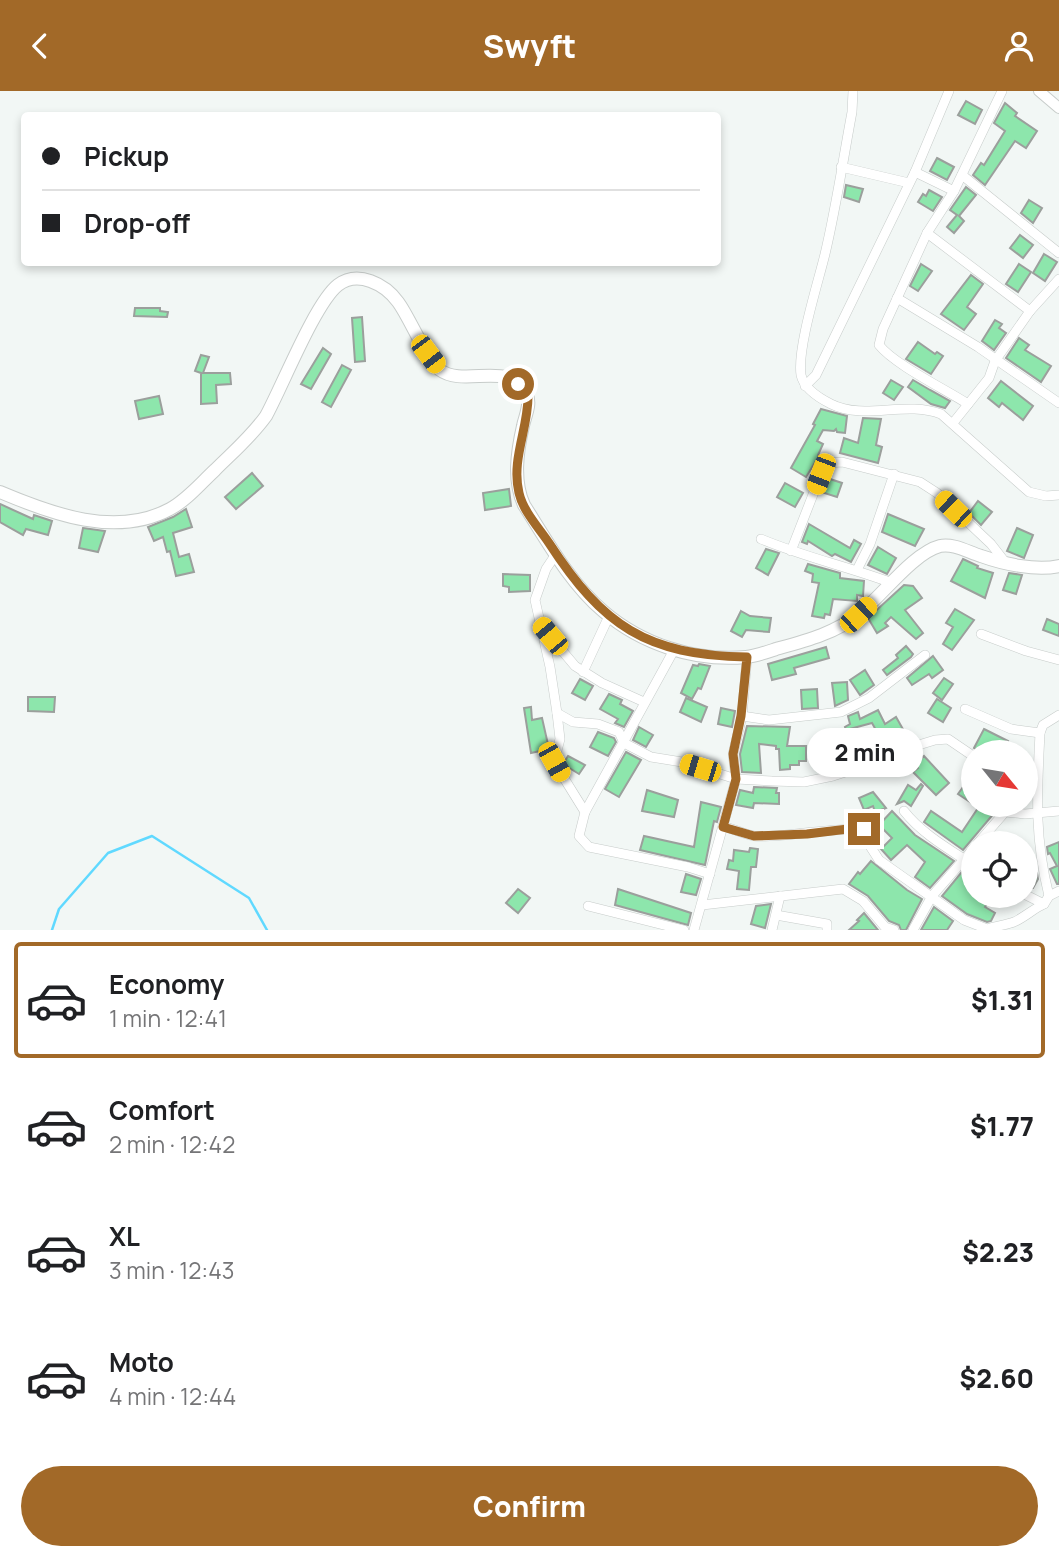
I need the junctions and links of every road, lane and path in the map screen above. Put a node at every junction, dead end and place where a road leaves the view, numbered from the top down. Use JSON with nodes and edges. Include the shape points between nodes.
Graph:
{"nodes":[{"id":1,"x":853,"y":91,"type":"edge"},
{"id":2,"x":949,"y":91,"type":"edge"},
{"id":3,"x":1002,"y":91,"type":"edge"},
{"id":4,"x":1040,"y":91,"type":"edge"},
{"id":5,"x":1059,"y":108,"type":"edge"},
{"id":6,"x":841,"y":167,"type":"junction"},
{"id":7,"x":915,"y":173,"type":"junction"},
{"id":8,"x":962,"y":175,"type":"junction"},
{"id":9,"x":909,"y":183,"type":"junction"},
{"id":10,"x":954,"y":191,"type":"junction"},
{"id":11,"x":927,"y":233,"type":"junction"},
{"id":12,"x":1059,"y":253,"type":"edge"},
{"id":13,"x":1059,"y":279,"type":"edge"},
{"id":14,"x":897,"y":298,"type":"junction"},
{"id":15,"x":1030,"y":311,"type":"junction"},
{"id":16,"x":995,"y":361,"type":"junction"},
{"id":17,"x":805,"y":386,"type":"junction"},
{"id":18,"x":968,"y":404,"type":"junction"},
{"id":19,"x":1059,"y":404,"type":"edge"},
{"id":20,"x":953,"y":423,"type":"junction"},
{"id":21,"x":894,"y":474,"type":"junction"},
{"id":22,"x":0,"y":492,"type":"edge"},
{"id":23,"x":1059,"y":495,"type":"edge"},
{"id":24,"x":761,"y":539,"type":"dead end"},
{"id":25,"x":791,"y":551,"type":"junction"},
{"id":26,"x":556,"y":554,"type":"junction"},
{"id":27,"x":1004,"y":562,"type":"junction"},
{"id":28,"x":1059,"y":566,"type":"edge"},
{"id":29,"x":857,"y":570,"type":"junction"},
{"id":30,"x":892,"y":583,"type":"junction"},
{"id":31,"x":609,"y":616,"type":"junction"},
{"id":32,"x":540,"y":625,"type":"junction"},
{"id":33,"x":981,"y":634,"type":"dead end"},
{"id":34,"x":674,"y":650,"type":"junction"},
{"id":35,"x":925,"y":655,"type":"dead end"},
{"id":36,"x":747,"y":657,"type":"junction"},
{"id":37,"x":1059,"y":660,"type":"edge"},
{"id":38,"x":583,"y":671,"type":"junction"},
{"id":39,"x":644,"y":702,"type":"junction"},
{"id":40,"x":965,"y":709,"type":"dead end"},
{"id":41,"x":557,"y":713,"type":"junction"},
{"id":42,"x":1059,"y":715,"type":"edge"},
{"id":43,"x":741,"y":716,"type":"junction"},
{"id":44,"x":1040,"y":733,"type":"junction"},
{"id":45,"x":624,"y":743,"type":"junction"},
{"id":46,"x":961,"y":748,"type":"edge"},
{"id":47,"x":1038,"y":773,"type":"edge"},
{"id":48,"x":736,"y":779,"type":"junction"},
{"id":49,"x":904,"y":811,"type":"dead end"},
{"id":50,"x":1059,"y":811,"type":"edge"},
{"id":51,"x":584,"y":812,"type":"junction"},
{"id":52,"x":1038,"y":813,"type":"edge"},
{"id":53,"x":1000,"y":817,"type":"edge"},
{"id":54,"x":1036,"y":817,"type":"edge"},
{"id":55,"x":723,"y":827,"type":"junction"},
{"id":56,"x":988,"y":831,"type":"edge"},
{"id":57,"x":961,"y":857,"type":"edge"},
{"id":58,"x":961,"y":862,"type":"edge"},
{"id":59,"x":710,"y":874,"type":"junction"},
{"id":60,"x":1059,"y":891,"type":"edge"},
{"id":61,"x":780,"y":896,"type":"junction"},
{"id":62,"x":932,"y":896,"type":"junction"},
{"id":63,"x":1038,"y":898,"type":"edge"},
{"id":64,"x":1047,"y":900,"type":"junction"},
{"id":65,"x":702,"y":905,"type":"junction"},
{"id":66,"x":588,"y":907,"type":"dead end"},
{"id":67,"x":776,"y":915,"type":"junction"},
{"id":68,"x":684,"y":930,"type":"edge"},
{"id":69,"x":694,"y":930,"type":"edge"},
{"id":70,"x":772,"y":930,"type":"edge"},
{"id":71,"x":827,"y":930,"type":"edge"},
{"id":72,"x":894,"y":930,"type":"edge"},
{"id":73,"x":913,"y":930,"type":"edge"}],
"edges":[{"from":1,"to":6,"type":"street"},
{"from":2,"to":7,"type":"street"},
{"from":3,"to":8,"type":"street"},
{"from":4,"to":5,"type":"street"},
{"from":6,"to":9,"type":"street"},
{"from":6,"to":17,"type":"street","via":[[805,335],[801,367]]},
{"from":7,"to":9,"type":"street"},
{"from":7,"to":10,"type":"street"},
{"from":8,"to":10,"type":"street"},
{"from":8,"to":12,"type":"street"},
{"from":9,"to":17,"type":"street","via":[[816,375]]},
{"from":10,"to":11,"type":"street"},
{"from":11,"to":14,"type":"street"},
{"from":11,"to":15,"type":"street"},
{"from":13,"to":15,"type":"street"},
{"from":14,"to":16,"type":"street"},
{"from":14,"to":18,"type":"street","via":[[879,345]]},
{"from":15,"to":16,"type":"street"},
{"from":16,"to":18,"type":"street","via":[[989,378]]},
{"from":16,"to":19,"type":"street"},
{"from":17,"to":20,"type":"street","via":[[841,409],[930,410]]},
{"from":18,"to":20,"type":"street"},
{"from":20,"to":23,"type":"street","via":[[1029,492]]},
{"from":21,"to":25,"type":"street","via":[[828,463]]},
{"from":21,"to":27,"type":"street","via":[[937,493]]},
{"from":21,"to":29,"type":"street"},
{"from":22,"to":26,"type":"main road","via":[[35,507],[89,520],[152,518],[173,507],[241,447],[262,422],[319,310],[338,286],[363,279],[390,292],[440,370],[459,377],[500,376],[523,389],[528,408],[517,466],[519,494]]},
{"from":24,"to":25,"type":"street"},
{"from":25,"to":29,"type":"street"},
{"from":26,"to":31,"type":"main road"},
{"from":26,"to":32,"type":"street","via":[[545,569],[535,600]]},
{"from":27,"to":28,"type":"main road"},
{"from":27,"to":30,"type":"main road","via":[[942,546],[928,551]]},
{"from":29,"to":30,"type":"street"},
{"from":30,"to":36,"type":"main road","via":[[858,615],[827,633]]},
{"from":31,"to":34,"type":"main road"},
{"from":31,"to":38,"type":"street"},
{"from":32,"to":38,"type":"street"},
{"from":32,"to":41,"type":"street"},
{"from":33,"to":37,"type":"street"},
{"from":34,"to":36,"type":"main road"},
{"from":34,"to":39,"type":"street"},
{"from":35,"to":43,"type":"street","via":[[869,698],[841,712],[769,720]]},
{"from":36,"to":43,"type":"street"},
{"from":38,"to":39,"type":"street"},
{"from":39,"to":45,"type":"street"},
{"from":40,"to":44,"type":"street","via":[[1011,729]]},
{"from":41,"to":45,"type":"street","via":[[573,722],[598,724],[619,733]]},
{"from":41,"to":51,"type":"street","via":[[560,739],[554,762]]},
{"from":42,"to":44,"type":"street","via":[[1043,725]]},
{"from":43,"to":48,"type":"street","via":[[733,754]]},
{"from":44,"to":47,"type":"street"},
{"from":45,"to":48,"type":"street","via":[[651,757]]},
{"from":45,"to":51,"type":"street"},
{"from":46,"to":48,"type":"street","via":[[948,739],[935,740],[804,782]]},
{"from":48,"to":55,"type":"street"},
{"from":49,"to":57,"type":"street","via":[[928,835]]},
{"from":50,"to":52,"type":"street"},
{"from":51,"to":59,"type":"street","via":[[579,836],[589,848]]},
{"from":53,"to":56,"type":"street"},
{"from":54,"to":64,"type":"street"},
{"from":55,"to":59,"type":"street"},
{"from":55,"to":62,"type":"street","via":[[754,836],[864,829],[879,860]]},
{"from":58,"to":62,"type":"street"},
{"from":59,"to":65,"type":"street"},
{"from":60,"to":64,"type":"street"},
{"from":61,"to":65,"type":"street"},
{"from":61,"to":67,"type":"street"},
{"from":61,"to":72,"type":"street","via":[[843,889]]},
{"from":62,"to":64,"type":"street","via":[[964,920],[987,929],[1013,923]]},
{"from":62,"to":73,"type":"street"},
{"from":63,"to":64,"type":"street"},
{"from":65,"to":69,"type":"street"},
{"from":66,"to":68,"type":"street"},
{"from":67,"to":70,"type":"street"},
{"from":67,"to":71,"type":"street","via":[[827,924]]}]}
